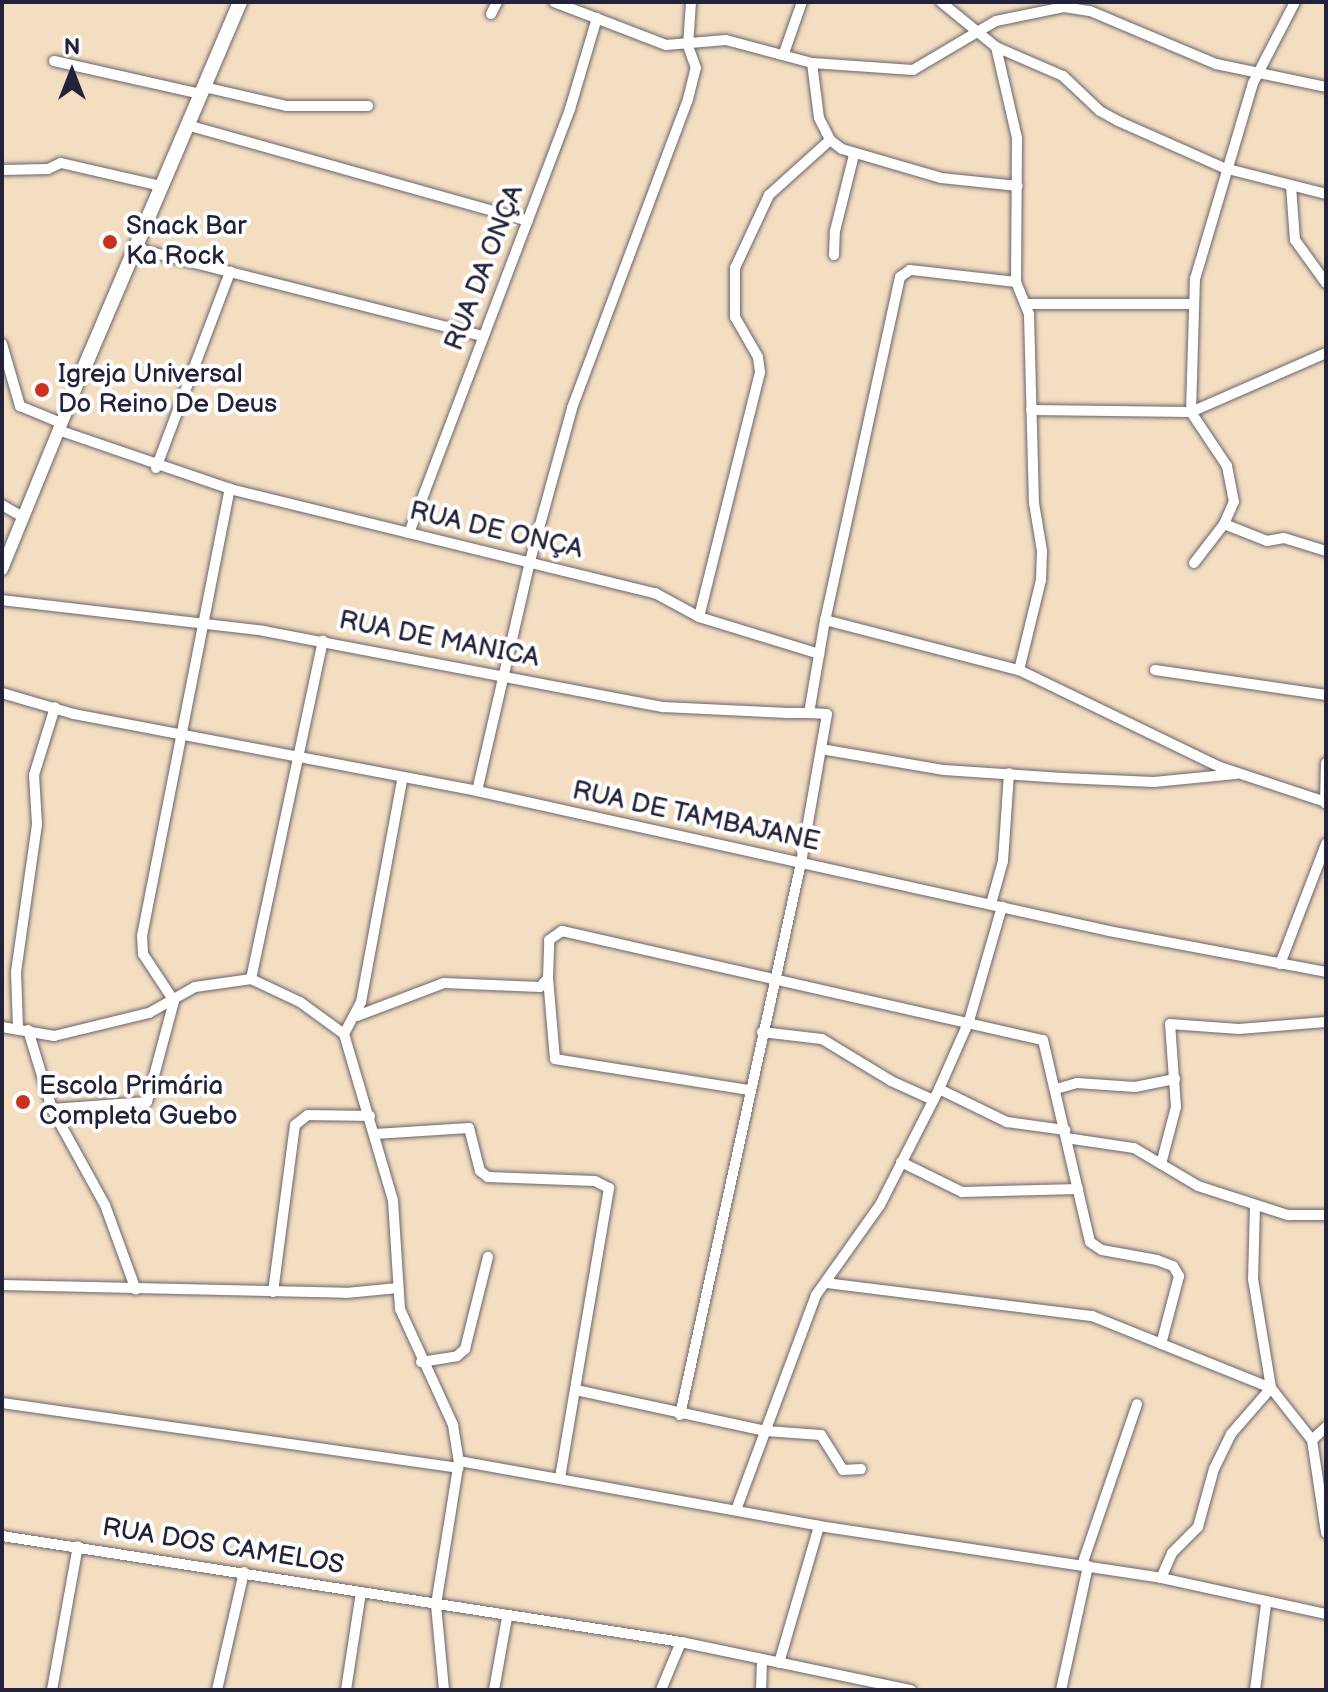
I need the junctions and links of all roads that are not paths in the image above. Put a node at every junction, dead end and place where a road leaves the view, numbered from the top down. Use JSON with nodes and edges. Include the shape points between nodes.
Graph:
{"nodes":[{"id":1,"x":240,"y":2,"type":"edge"},
{"id":2,"x":497,"y":2,"type":"edge"},
{"id":3,"x":554,"y":2,"type":"edge"},
{"id":4,"x":691,"y":2,"type":"edge"},
{"id":5,"x":802,"y":2,"type":"edge"},
{"id":6,"x":941,"y":2,"type":"edge"},
{"id":7,"x":1295,"y":2,"type":"edge"},
{"id":8,"x":491,"y":14,"type":"dead end"},
{"id":9,"x":597,"y":18,"type":"junction"},
{"id":10,"x":976,"y":30,"type":"junction"},
{"id":11,"x":688,"y":46,"type":"junction"},
{"id":12,"x":996,"y":47,"type":"junction"},
{"id":13,"x":784,"y":53,"type":"junction"},
{"id":14,"x":54,"y":61,"type":"dead end"},
{"id":15,"x":812,"y":63,"type":"junction"},
{"id":16,"x":1258,"y":73,"type":"junction"},
{"id":17,"x":1326,"y":87,"type":"edge"},
{"id":18,"x":202,"y":90,"type":"junction"},
{"id":19,"x":368,"y":106,"type":"dead end"},
{"id":20,"x":187,"y":125,"type":"junction"},
{"id":21,"x":830,"y":140,"type":"junction"},
{"id":22,"x":854,"y":155,"type":"junction"},
{"id":23,"x":1224,"y":168,"type":"junction"},
{"id":24,"x":2,"y":170,"type":"edge"},
{"id":25,"x":161,"y":186,"type":"junction"},
{"id":26,"x":1018,"y":186,"type":"junction"},
{"id":27,"x":1291,"y":186,"type":"junction"},
{"id":28,"x":1326,"y":194,"type":"edge"},
{"id":29,"x":528,"y":221,"type":"junction"},
{"id":30,"x":135,"y":248,"type":"junction"},
{"id":31,"x":834,"y":255,"type":"dead end"},
{"id":32,"x":230,"y":272,"type":"junction"},
{"id":33,"x":1016,"y":282,"type":"junction"},
{"id":34,"x":1326,"y":283,"type":"edge"},
{"id":35,"x":1028,"y":304,"type":"junction"},
{"id":36,"x":1191,"y":304,"type":"junction"},
{"id":37,"x":482,"y":336,"type":"junction"},
{"id":38,"x":2,"y":344,"type":"edge"},
{"id":39,"x":1326,"y":353,"type":"edge"},
{"id":40,"x":81,"y":375,"type":"joint"},
{"id":41,"x":1031,"y":410,"type":"junction"},
{"id":42,"x":1191,"y":412,"type":"junction"},
{"id":43,"x":59,"y":426,"type":"junction"},
{"id":44,"x":156,"y":468,"type":"junction"},
{"id":45,"x":230,"y":489,"type":"junction"},
{"id":46,"x":2,"y":505,"type":"edge"},
{"id":47,"x":23,"y":517,"type":"junction"},
{"id":48,"x":1224,"y":524,"type":"junction"},
{"id":49,"x":409,"y":533,"type":"junction"},
{"id":50,"x":1326,"y":551,"type":"edge"},
{"id":51,"x":530,"y":561,"type":"junction"},
{"id":52,"x":1194,"y":563,"type":"dead end"},
{"id":53,"x":2,"y":569,"type":"edge"},
{"id":54,"x":2,"y":600,"type":"edge"},
{"id":55,"x":699,"y":617,"type":"junction"},
{"id":56,"x":825,"y":620,"type":"junction"},
{"id":57,"x":205,"y":627,"type":"junction"},
{"id":58,"x":323,"y":641,"type":"junction"},
{"id":59,"x":819,"y":654,"type":"junction"},
{"id":60,"x":1019,"y":670,"type":"junction"},
{"id":61,"x":1155,"y":670,"type":"dead end"},
{"id":62,"x":504,"y":675,"type":"junction"},
{"id":63,"x":2,"y":693,"type":"edge"},
{"id":64,"x":1326,"y":695,"type":"edge"},
{"id":65,"x":55,"y":707,"type":"junction"},
{"id":66,"x":809,"y":713,"type":"junction"},
{"id":67,"x":184,"y":737,"type":"junction"},
{"id":68,"x":821,"y":749,"type":"junction"},
{"id":69,"x":294,"y":759,"type":"junction"},
{"id":70,"x":1326,"y":763,"type":"edge"},
{"id":71,"x":1009,"y":773,"type":"junction"},
{"id":72,"x":1238,"y":774,"type":"junction"},
{"id":73,"x":402,"y":780,"type":"junction"},
{"id":74,"x":477,"y":791,"type":"junction"},
{"id":75,"x":1325,"y":802,"type":"edge"},
{"id":76,"x":1326,"y":844,"type":"edge"},
{"id":77,"x":801,"y":863,"type":"junction"},
{"id":78,"x":997,"y":906,"type":"junction"},
{"id":79,"x":1280,"y":964,"type":"junction"},
{"id":80,"x":1326,"y":972,"type":"edge"},
{"id":81,"x":774,"y":976,"type":"junction"},
{"id":82,"x":548,"y":978,"type":"junction"},
{"id":83,"x":251,"y":979,"type":"junction"},
{"id":84,"x":174,"y":1001,"type":"junction"},
{"id":85,"x":357,"y":1016,"type":"junction"},
{"id":86,"x":969,"y":1021,"type":"junction"},
{"id":87,"x":1326,"y":1022,"type":"edge"},
{"id":88,"x":2,"y":1027,"type":"edge"},
{"id":89,"x":23,"y":1029,"type":"junction"},
{"id":90,"x":762,"y":1032,"type":"junction"},
{"id":91,"x":344,"y":1034,"type":"junction"},
{"id":92,"x":1175,"y":1079,"type":"junction"},
{"id":93,"x":1056,"y":1089,"type":"junction"},
{"id":94,"x":748,"y":1090,"type":"junction"},
{"id":95,"x":936,"y":1095,"type":"junction"},
{"id":96,"x":52,"y":1109,"type":"junction"},
{"id":97,"x":370,"y":1116,"type":"junction"},
{"id":98,"x":375,"y":1134,"type":"junction"},
{"id":99,"x":1066,"y":1134,"type":"junction"},
{"id":100,"x":901,"y":1162,"type":"junction"},
{"id":101,"x":1161,"y":1164,"type":"junction"},
{"id":102,"x":1078,"y":1189,"type":"junction"},
{"id":103,"x":1255,"y":1205,"type":"junction"},
{"id":104,"x":1326,"y":1215,"type":"edge"},
{"id":105,"x":488,"y":1257,"type":"dead end"},
{"id":106,"x":826,"y":1283,"type":"junction"},
{"id":107,"x":2,"y":1285,"type":"edge"},
{"id":108,"x":398,"y":1288,"type":"junction"},
{"id":109,"x":136,"y":1290,"type":"junction"},
{"id":110,"x":273,"y":1292,"type":"junction"},
{"id":111,"x":1161,"y":1344,"type":"junction"},
{"id":112,"x":421,"y":1362,"type":"junction"},
{"id":113,"x":1271,"y":1388,"type":"junction"},
{"id":114,"x":576,"y":1390,"type":"junction"},
{"id":115,"x":2,"y":1403,"type":"edge"},
{"id":116,"x":1137,"y":1404,"type":"dead end"},
{"id":117,"x":680,"y":1415,"type":"junction"},
{"id":118,"x":1326,"y":1427,"type":"edge"},
{"id":119,"x":766,"y":1431,"type":"junction"},
{"id":120,"x":1312,"y":1440,"type":"junction"},
{"id":121,"x":458,"y":1464,"type":"junction"},
{"id":122,"x":861,"y":1469,"type":"dead end"},
{"id":123,"x":560,"y":1478,"type":"junction"},
{"id":124,"x":736,"y":1510,"type":"junction"},
{"id":125,"x":819,"y":1526,"type":"junction"},
{"id":126,"x":1326,"y":1533,"type":"edge"},
{"id":127,"x":2,"y":1536,"type":"edge"},
{"id":128,"x":78,"y":1546,"type":"junction"},
{"id":129,"x":1085,"y":1566,"type":"junction"},
{"id":130,"x":244,"y":1572,"type":"junction"},
{"id":131,"x":1161,"y":1578,"type":"junction"},
{"id":132,"x":361,"y":1592,"type":"junction"},
{"id":133,"x":1266,"y":1604,"type":"junction"},
{"id":134,"x":436,"y":1605,"type":"junction"},
{"id":135,"x":1326,"y":1614,"type":"edge"},
{"id":136,"x":507,"y":1618,"type":"junction"},
{"id":137,"x":681,"y":1642,"type":"junction"},
{"id":138,"x":762,"y":1660,"type":"junction"},
{"id":139,"x":779,"y":1663,"type":"junction"},
{"id":140,"x":52,"y":1690,"type":"edge"},
{"id":141,"x":217,"y":1690,"type":"edge"},
{"id":142,"x":346,"y":1690,"type":"edge"},
{"id":143,"x":444,"y":1690,"type":"edge"},
{"id":144,"x":494,"y":1690,"type":"edge"},
{"id":145,"x":661,"y":1690,"type":"edge"},
{"id":146,"x":761,"y":1690,"type":"edge"},
{"id":147,"x":911,"y":1690,"type":"edge"},
{"id":148,"x":1061,"y":1690,"type":"edge"},
{"id":149,"x":1255,"y":1690,"type":"edge"}],
"edges":[{"from":1,"to":18,"type":"main road"},
{"from":2,"to":8,"type":"street"},
{"from":3,"to":9,"type":"street"},
{"from":4,"to":11,"type":"street"},
{"from":5,"to":13,"type":"street"},
{"from":6,"to":10,"type":"street"},
{"from":7,"to":16,"type":"street"},
{"from":9,"to":11,"type":"street","via":[[666,45]]},
{"from":9,"to":29,"type":"street","name":"RUA DA ONÇA"},
{"from":10,"to":12,"type":"street"},
{"from":10,"to":15,"type":"street","via":[[913,70]]},
{"from":10,"to":16,"type":"street","via":[[1064,7],[1090,11],[1216,64]]},
{"from":11,"to":13,"type":"street","via":[[726,40]]},
{"from":11,"to":51,"type":"street","via":[[696,68],[688,99],[581,382]]},
{"from":12,"to":23,"type":"street","via":[[1063,76],[1109,116]]},
{"from":12,"to":26,"type":"street","via":[[1017,138]]},
{"from":13,"to":15,"type":"street"},
{"from":14,"to":18,"type":"street"},
{"from":15,"to":21,"type":"street","via":[[819,118]]},
{"from":16,"to":17,"type":"street"},
{"from":16,"to":23,"type":"street"},
{"from":18,"to":19,"type":"street","via":[[286,106]]},
{"from":18,"to":20,"type":"main road"},
{"from":20,"to":25,"type":"main road"},
{"from":20,"to":29,"type":"street"},
{"from":21,"to":22,"type":"street"},
{"from":21,"to":55,"type":"street","via":[[769,195],[735,268],[735,317],[758,357],[760,372]]},
{"from":22,"to":26,"type":"street","via":[[941,178]]},
{"from":22,"to":31,"type":"street"},
{"from":23,"to":27,"type":"street"},
{"from":23,"to":36,"type":"street"},
{"from":24,"to":25,"type":"street","via":[[48,169],[61,163]]},
{"from":25,"to":30,"type":"main road"},
{"from":26,"to":33,"type":"street"},
{"from":27,"to":28,"type":"street"},
{"from":27,"to":34,"type":"street","via":[[1295,240]]},
{"from":29,"to":37,"type":"street","name":"RUA DA ONÇA"},
{"from":30,"to":32,"type":"street"},
{"from":30,"to":40,"type":"main road"},
{"from":32,"to":37,"type":"street"},
{"from":32,"to":44,"type":"street"},
{"from":33,"to":35,"type":"street"},
{"from":33,"to":56,"type":"street","via":[[910,270],[900,277]]},
{"from":35,"to":36,"type":"street"},
{"from":35,"to":41,"type":"street"},
{"from":36,"to":42,"type":"street"},
{"from":37,"to":49,"type":"street","name":"RUA DA ONÇA"},
{"from":38,"to":43,"type":"street","name":"RUA DE ONÇA","via":[[20,406]]},
{"from":39,"to":42,"type":"street"},
{"from":40,"to":43,"type":"street"},
{"from":41,"to":42,"type":"street"},
{"from":41,"to":60,"type":"street","via":[[1041,580]]},
{"from":42,"to":48,"type":"street","via":[[1227,466],[1233,486],[1234,502]]},
{"from":43,"to":44,"type":"street","name":"RUA DE ONÇA"},
{"from":43,"to":47,"type":"street"},
{"from":44,"to":45,"type":"street","name":"RUA DE ONÇA"},
{"from":45,"to":49,"type":"street","name":"RUA DE ONÇA"},
{"from":45,"to":57,"type":"street"},
{"from":46,"to":47,"type":"street"},
{"from":47,"to":53,"type":"street"},
{"from":48,"to":50,"type":"street","via":[[1267,541],[1284,538]]},
{"from":48,"to":52,"type":"street"},
{"from":49,"to":51,"type":"street","name":"RUA DE ONÇA"},
{"from":51,"to":55,"type":"street","name":"RUA DE ONÇA","via":[[655,593]]},
{"from":51,"to":62,"type":"street"},
{"from":54,"to":57,"type":"street","name":"RUA DE MANICA"},
{"from":55,"to":59,"type":"street","name":"RUA DE ONÇA"},
{"from":56,"to":59,"type":"street"},
{"from":56,"to":60,"type":"street"},
{"from":57,"to":58,"type":"street","name":"RUA DE MANICA"},
{"from":57,"to":67,"type":"street"},
{"from":58,"to":62,"type":"street","name":"RUA DE MANICA"},
{"from":58,"to":69,"type":"street"},
{"from":59,"to":66,"type":"street"},
{"from":60,"to":72,"type":"street"},
{"from":61,"to":64,"type":"street"},
{"from":62,"to":66,"type":"street","name":"RUA DE MANICA","via":[[663,707]]},
{"from":62,"to":74,"type":"street"},
{"from":63,"to":65,"type":"street","name":"RUA DE TAMBAJANE"},
{"from":65,"to":67,"type":"street","name":"RUA DE TAMBAJANE"},
{"from":65,"to":89,"type":"street","via":[[34,775],[37,824],[16,972]]},
{"from":66,"to":68,"type":"street","via":[[827,714]]},
{"from":67,"to":69,"type":"street","name":"RUA DE TAMBAJANE"},
{"from":67,"to":84,"type":"street","via":[[142,936],[143,954]]},
{"from":68,"to":71,"type":"street","via":[[879,762]]},
{"from":68,"to":77,"type":"street"},
{"from":69,"to":73,"type":"street","name":"RUA DE TAMBAJANE"},
{"from":69,"to":83,"type":"street"},
{"from":70,"to":75,"type":"street"},
{"from":71,"to":72,"type":"street","via":[[1154,782]]},
{"from":71,"to":78,"type":"street"},
{"from":72,"to":75,"type":"street"},
{"from":73,"to":74,"type":"street","name":"RUA DE TAMBAJANE"},
{"from":73,"to":85,"type":"street"},
{"from":74,"to":77,"type":"street","name":"RUA DE TAMBAJANE"},
{"from":76,"to":79,"type":"street"},
{"from":77,"to":78,"type":"street","name":"RUA DE TAMBAJANE"},
{"from":77,"to":81,"type":"street"},
{"from":78,"to":79,"type":"street","name":"RUA DE TAMBAJANE"},
{"from":78,"to":86,"type":"street"},
{"from":79,"to":80,"type":"street","name":"RUA DE TAMBAJANE"},
{"from":81,"to":82,"type":"street","via":[[562,931],[549,940]]},
{"from":81,"to":86,"type":"street"},
{"from":81,"to":90,"type":"street"},
{"from":82,"to":85,"type":"street","via":[[540,987],[444,983]]},
{"from":82,"to":94,"type":"street","via":[[555,1059]]},
{"from":83,"to":84,"type":"street","via":[[195,987]]},
{"from":83,"to":91,"type":"street","via":[[310,1008]]},
{"from":84,"to":89,"type":"street","via":[[149,1013],[54,1036]]},
{"from":84,"to":96,"type":"street","via":[[147,1102]]},
{"from":85,"to":91,"type":"street"},
{"from":86,"to":93,"type":"street","via":[[1043,1040]]},
{"from":86,"to":95,"type":"street"},
{"from":87,"to":92,"type":"street","via":[[1239,1029],[1170,1024],[1167,1036]]},
{"from":88,"to":89,"type":"street"},
{"from":89,"to":96,"type":"street"},
{"from":90,"to":94,"type":"street"},
{"from":90,"to":95,"type":"street","via":[[822,1039],[891,1081]]},
{"from":91,"to":97,"type":"street"},
{"from":92,"to":93,"type":"street","via":[[1135,1087],[1077,1083]]},
{"from":92,"to":101,"type":"street","via":[[1174,1123]]},
{"from":93,"to":99,"type":"street"},
{"from":94,"to":117,"type":"street"},
{"from":95,"to":99,"type":"street","via":[[1017,1126]]},
{"from":95,"to":100,"type":"street"},
{"from":96,"to":109,"type":"street","via":[[105,1205]]},
{"from":97,"to":98,"type":"street"},
{"from":97,"to":110,"type":"street","via":[[308,1115],[295,1125]]},
{"from":98,"to":108,"type":"street","via":[[396,1220]]},
{"from":98,"to":114,"type":"street","via":[[463,1127],[471,1131],[480,1171],[488,1177],[606,1183],[608,1200]]},
{"from":99,"to":101,"type":"street","via":[[1134,1148]]},
{"from":99,"to":102,"type":"street"},
{"from":100,"to":102,"type":"street","via":[[962,1192]]},
{"from":100,"to":106,"type":"street","via":[[863,1232]]},
{"from":101,"to":103,"type":"street","via":[[1198,1186]]},
{"from":102,"to":111,"type":"street","via":[[1094,1246],[1177,1269]]},
{"from":103,"to":104,"type":"street","via":[[1308,1218]]},
{"from":103,"to":113,"type":"street","via":[[1253,1279]]},
{"from":105,"to":112,"type":"street","via":[[465,1349],[457,1356]]},
{"from":106,"to":111,"type":"street","via":[[1092,1316]]},
{"from":106,"to":119,"type":"street","via":[[807,1313]]},
{"from":107,"to":109,"type":"street"},
{"from":108,"to":110,"type":"street"},
{"from":108,"to":112,"type":"street","via":[[409,1338]]},
{"from":109,"to":110,"type":"street"},
{"from":111,"to":113,"type":"street"},
{"from":112,"to":121,"type":"street","via":[[453,1425]]},
{"from":113,"to":120,"type":"street"},
{"from":113,"to":131,"type":"street","via":[[1231,1434],[1214,1469],[1198,1527],[1172,1553]]},
{"from":114,"to":117,"type":"street"},
{"from":114,"to":123,"type":"street"},
{"from":115,"to":121,"type":"street"},
{"from":116,"to":129,"type":"street"},
{"from":117,"to":119,"type":"street"},
{"from":118,"to":120,"type":"street"},
{"from":119,"to":122,"type":"street","via":[[821,1435],[843,1470]]},
{"from":119,"to":124,"type":"street"},
{"from":120,"to":126,"type":"street"},
{"from":121,"to":123,"type":"street"},
{"from":121,"to":134,"type":"street"},
{"from":123,"to":124,"type":"street"},
{"from":124,"to":125,"type":"street"},
{"from":125,"to":129,"type":"street"},
{"from":125,"to":139,"type":"street"},
{"from":127,"to":128,"type":"street","name":"RUA DOS CAMELOS"},
{"from":128,"to":130,"type":"street","name":"RUA DOS CAMELOS"},
{"from":128,"to":140,"type":"street"},
{"from":129,"to":131,"type":"street"},
{"from":129,"to":148,"type":"street"},
{"from":130,"to":132,"type":"street","name":"RUA DOS CAMELOS"},
{"from":130,"to":141,"type":"street"},
{"from":131,"to":133,"type":"street"},
{"from":132,"to":134,"type":"street","name":"RUA DOS CAMELOS"},
{"from":132,"to":142,"type":"street"},
{"from":133,"to":135,"type":"street"},
{"from":133,"to":149,"type":"street"},
{"from":134,"to":136,"type":"street","name":"RUA DOS CAMELOS"},
{"from":134,"to":143,"type":"street"},
{"from":136,"to":137,"type":"street","name":"RUA DOS CAMELOS"},
{"from":136,"to":144,"type":"street"},
{"from":137,"to":138,"type":"street","name":"RUA DOS CAMELOS"},
{"from":137,"to":145,"type":"street"},
{"from":138,"to":139,"type":"street","name":"RUA DOS CAMELOS"},
{"from":138,"to":146,"type":"street"},
{"from":139,"to":147,"type":"street","name":"RUA DOS CAMELOS"}]}
